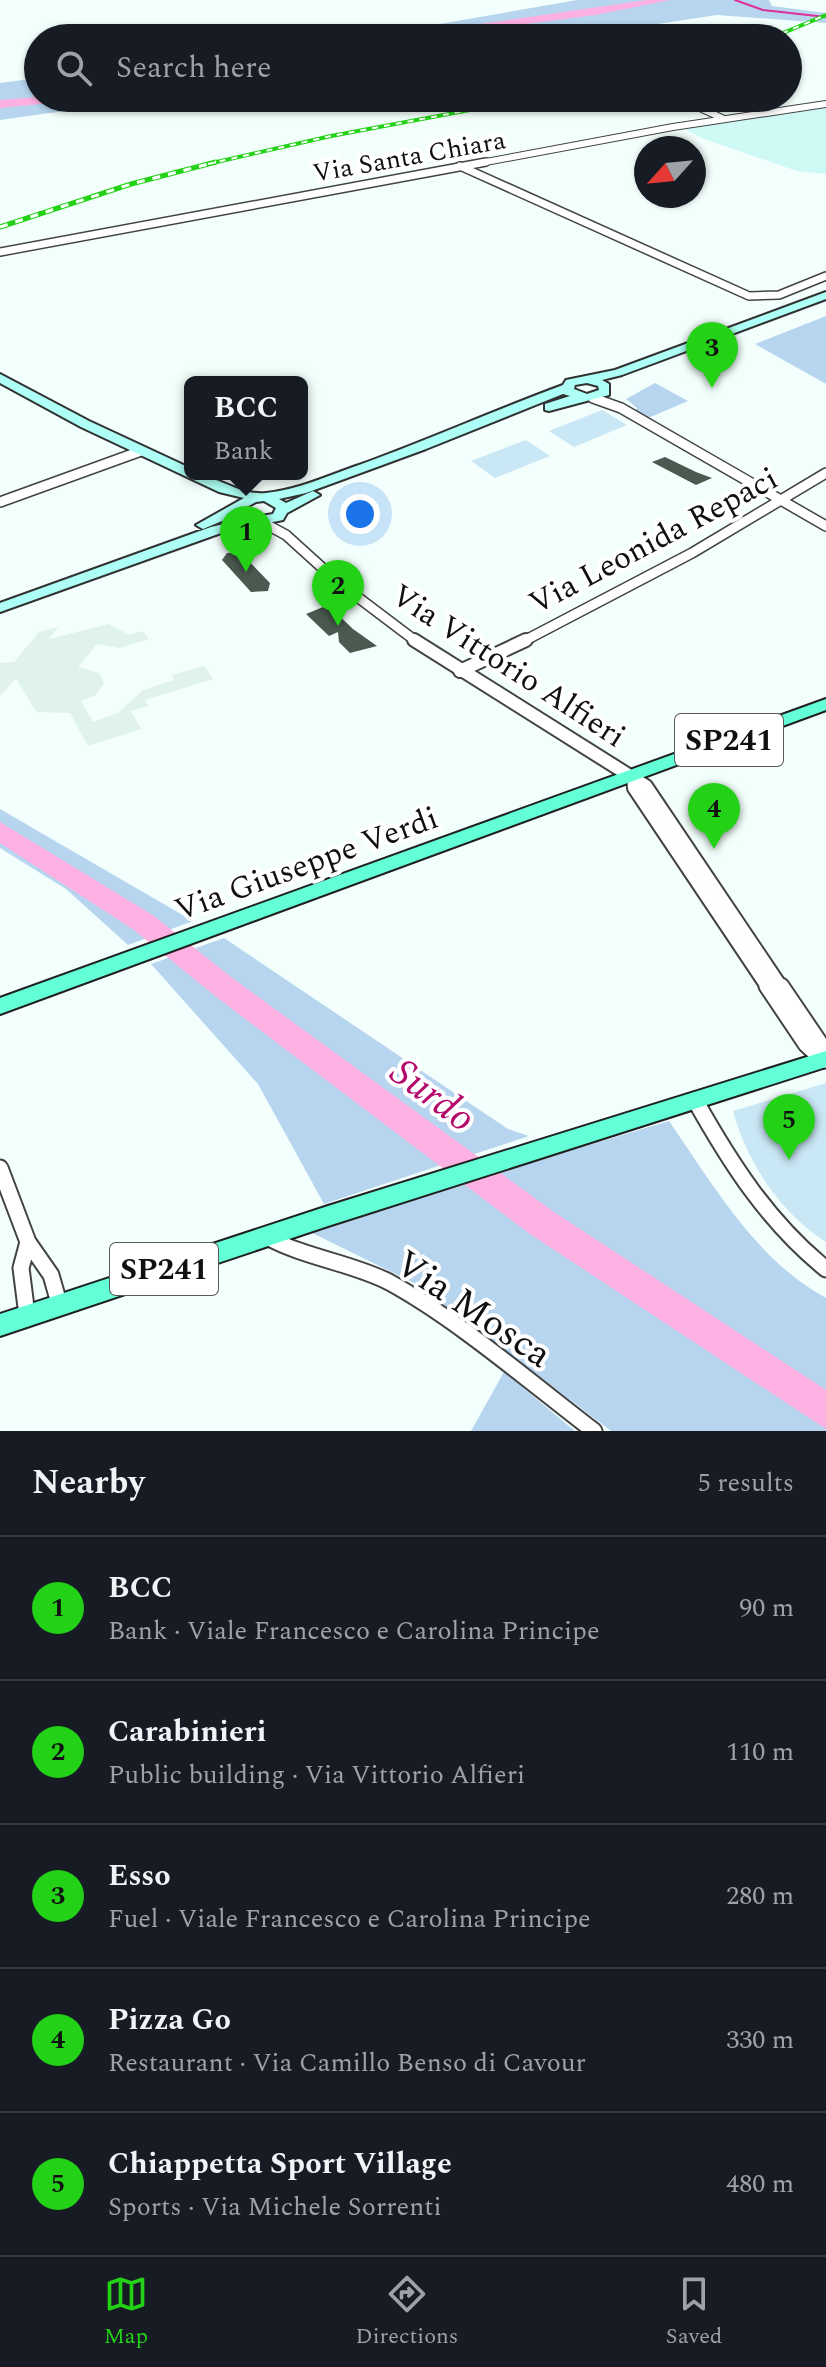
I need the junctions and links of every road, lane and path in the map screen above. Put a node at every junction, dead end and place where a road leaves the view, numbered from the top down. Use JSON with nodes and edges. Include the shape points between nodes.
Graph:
{"nodes":[{"id":1,"x":826,"y":104,"type":"edge"},
{"id":2,"x":802,"y":108,"type":"edge"},
{"id":3,"x":710,"y":112,"type":"edge"},
{"id":4,"x":772,"y":112,"type":"edge"},
{"id":5,"x":765,"y":113,"type":"joint"},
{"id":6,"x":723,"y":118,"type":"junction"},
{"id":7,"x":460,"y":166,"type":"junction"},
{"id":8,"x":0,"y":252,"type":"edge"},
{"id":9,"x":826,"y":276,"type":"edge"},
{"id":10,"x":826,"y":295,"type":"edge"},
{"id":11,"x":826,"y":303,"type":"edge"},
{"id":12,"x":0,"y":378,"type":"edge"},
{"id":13,"x":587,"y":379,"type":"junction"},
{"id":14,"x":566,"y":388,"type":"junction"},
{"id":15,"x":606,"y":390,"type":"junction"},
{"id":16,"x":586,"y":398,"type":"junction"},
{"id":17,"x":621,"y":408,"type":"junction"},
{"id":18,"x":141,"y":451,"type":"junction"},
{"id":19,"x":184,"y":471,"type":"edge"},
{"id":20,"x":826,"y":473,"type":"edge"},
{"id":21,"x":204,"y":480,"type":"edge"},
{"id":22,"x":224,"y":489,"type":"junction"},
{"id":23,"x":264,"y":497,"type":"junction"},
{"id":24,"x":783,"y":501,"type":"junction"},
{"id":25,"x":0,"y":502,"type":"edge"},
{"id":26,"x":238,"y":508,"type":"junction"},
{"id":27,"x":283,"y":510,"type":"junction"},
{"id":28,"x":256,"y":521,"type":"junction"},
{"id":29,"x":826,"y":526,"type":"edge"},
{"id":30,"x":286,"y":535,"type":"junction"},
{"id":31,"x":0,"y":598,"type":"edge"},
{"id":32,"x":0,"y":608,"type":"edge"},
{"id":33,"x":460,"y":671,"type":"junction"},
{"id":34,"x":826,"y":704,"type":"edge"},
{"id":35,"x":633,"y":776,"type":"junction"},
{"id":36,"x":0,"y":1006,"type":"edge"},
{"id":37,"x":825,"y":1060,"type":"edge"},
{"id":38,"x":695,"y":1100,"type":"junction"},
{"id":39,"x":0,"y":1168,"type":"edge"},
{"id":40,"x":267,"y":1236,"type":"junction"},
{"id":41,"x":28,"y":1242,"type":"junction"},
{"id":42,"x":826,"y":1269,"type":"edge"},
{"id":43,"x":59,"y":1303,"type":"junction"},
{"id":44,"x":27,"y":1315,"type":"junction"},
{"id":45,"x":0,"y":1325,"type":"edge"},
{"id":46,"x":594,"y":1431,"type":"edge"}],
"edges":[{"from":1,"to":2,"type":"street","name":"Via Santa Chiara"},
{"from":3,"to":6,"type":"street"},
{"from":4,"to":5,"type":"street","name":"Via Santa Chiara"},
{"from":5,"to":6,"type":"street","name":"Via Santa Chiara"},
{"from":6,"to":7,"type":"street","name":"Via Santa Chiara"},
{"from":7,"to":8,"type":"street","name":"Via Santa Chiara"},
{"from":7,"to":9,"type":"street","via":[[749,296],[779,295]]},
{"from":10,"to":13,"type":"street","via":[[618,373]]},
{"from":11,"to":15,"type":"street"},
{"from":12,"to":18,"type":"street"},
{"from":13,"to":14,"type":"street"},
{"from":13,"to":15,"type":"street"},
{"from":14,"to":16,"type":"street"},
{"from":14,"to":23,"type":"street","via":[[301,490]]},
{"from":15,"to":16,"type":"street"},
{"from":15,"to":17,"type":"street"},
{"from":16,"to":17,"type":"street"},
{"from":16,"to":27,"type":"street","via":[[309,496]]},
{"from":17,"to":24,"type":"street"},
{"from":18,"to":19,"type":"street"},
{"from":18,"to":25,"type":"street"},
{"from":20,"to":24,"type":"street","name":"Via Leonida Repaci"},
{"from":21,"to":22,"type":"street"},
{"from":22,"to":23,"type":"street"},
{"from":22,"to":26,"type":"street"},
{"from":23,"to":26,"type":"street"},
{"from":23,"to":27,"type":"street"},
{"from":24,"to":29,"type":"street"},
{"from":24,"to":33,"type":"street","name":"Via Leonida Repaci"},
{"from":26,"to":28,"type":"street","via":[[241,516]]},
{"from":26,"to":31,"type":"street","via":[[208,524]]},
{"from":27,"to":28,"type":"street","via":[[273,519]]},
{"from":27,"to":30,"type":"street"},
{"from":28,"to":30,"type":"street","name":"Via Vittorio Alfieri"},
{"from":28,"to":32,"type":"street","via":[[216,530]]},
{"from":30,"to":33,"type":"street","name":"Via Vittorio Alfieri","via":[[377,614]]},
{"from":33,"to":35,"type":"street","name":"Via Vittorio Alfieri"},
{"from":34,"to":35,"type":"main road","number":"SP241"},
{"from":35,"to":36,"type":"main road","name":"Via Giuseppe Verdi","number":"SP241"},
{"from":35,"to":37,"type":"street","via":[[634,788],[669,829],[806,1044]]},
{"from":37,"to":38,"type":"main road","number":"SP241"},
{"from":38,"to":40,"type":"main road","number":"SP241"},
{"from":38,"to":42,"type":"street","via":[[763,1211]]},
{"from":39,"to":41,"type":"street"},
{"from":40,"to":43,"type":"main road","number":"SP241"},
{"from":40,"to":46,"type":"street","name":"Via Mosca","via":[[295,1252],[387,1281]]},
{"from":41,"to":43,"type":"street","via":[[51,1275]]},
{"from":41,"to":44,"type":"street","via":[[21,1268]]},
{"from":43,"to":44,"type":"main road","number":"SP241"},
{"from":44,"to":45,"type":"main road","number":"SP241"}]}
